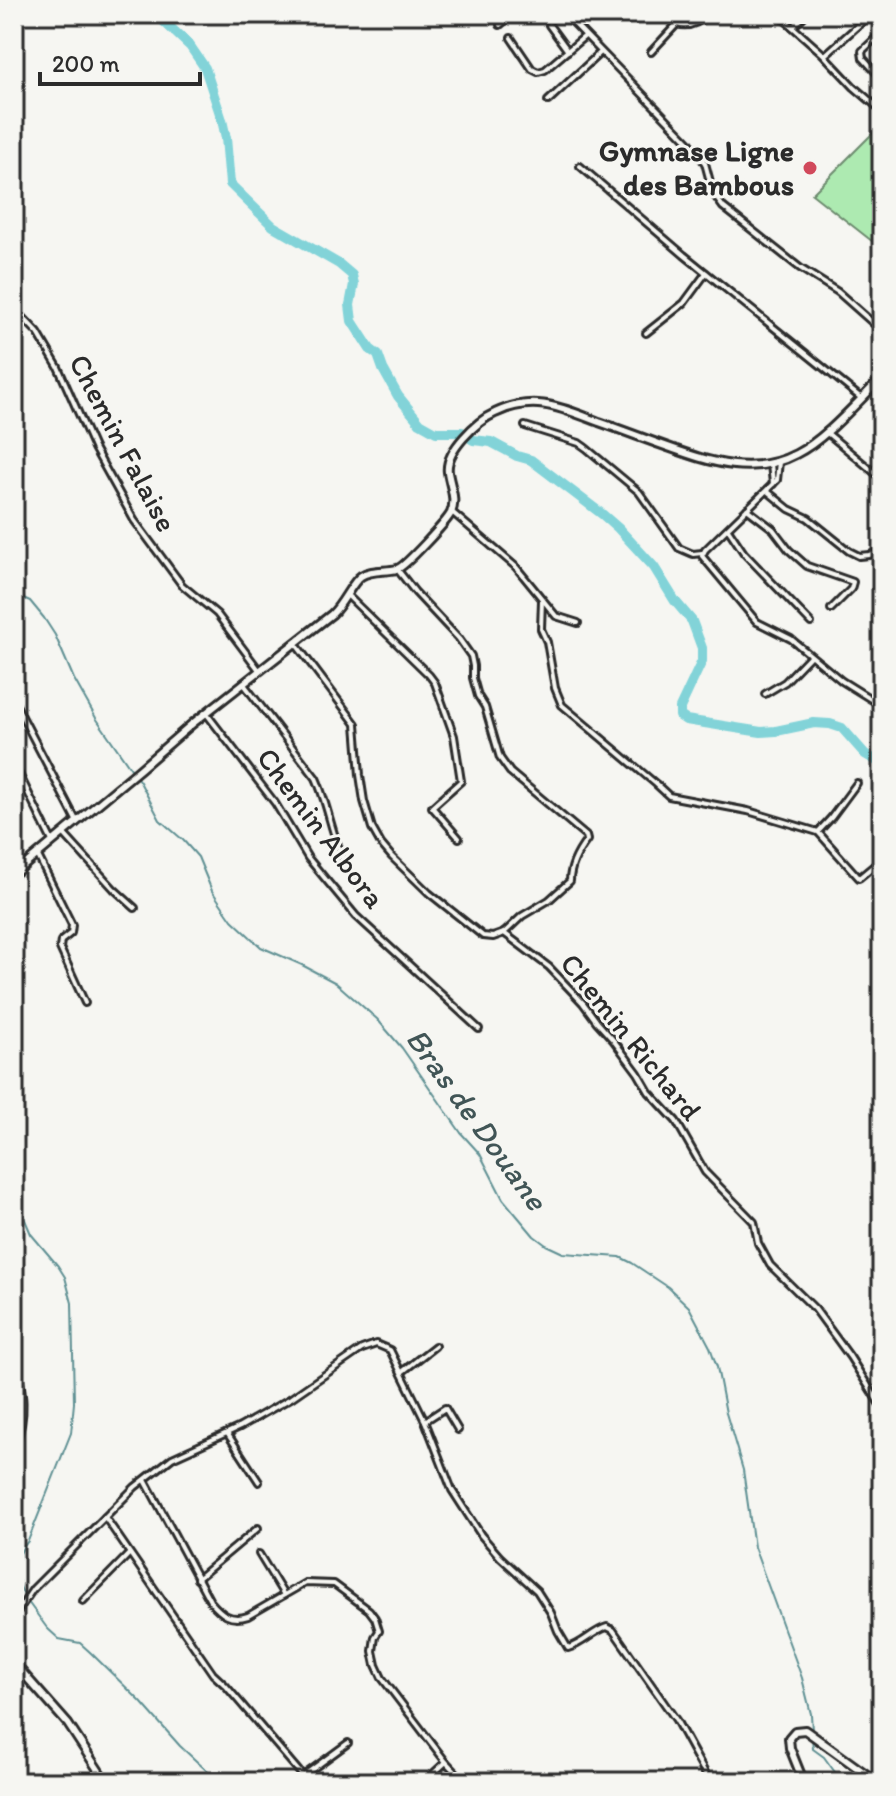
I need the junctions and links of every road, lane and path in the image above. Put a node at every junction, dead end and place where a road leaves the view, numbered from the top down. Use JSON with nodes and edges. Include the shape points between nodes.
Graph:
{"nodes":[{"id":1,"x":19,"y":14,"type":"edge"},
{"id":2,"x":513,"y":14,"type":"edge"},
{"id":3,"x":565,"y":14,"type":"edge"},
{"id":4,"x":671,"y":14,"type":"edge"},
{"id":5,"x":709,"y":14,"type":"edge"},
{"id":6,"x":778,"y":14,"type":"edge"},
{"id":7,"x":806,"y":14,"type":"edge"},
{"id":8,"x":871,"y":14,"type":"edge"},
{"id":9,"x":14,"y":19,"type":"edge"},
{"id":10,"x":677,"y":24,"type":"junction"},
{"id":11,"x":500,"y":25,"type":"dead end"},
{"id":12,"x":549,"y":25,"type":"dead end"},
{"id":13,"x":793,"y":27,"type":"junction"},
{"id":14,"x":882,"y":32,"type":"edge"},
{"id":15,"x":585,"y":36,"type":"junction"},
{"id":16,"x":511,"y":38,"type":"dead end"},
{"id":17,"x":568,"y":51,"type":"junction"},
{"id":18,"x":601,"y":52,"type":"junction"},
{"id":19,"x":651,"y":52,"type":"dead end"},
{"id":20,"x":825,"y":55,"type":"junction"},
{"id":21,"x":882,"y":79,"type":"edge"},
{"id":22,"x":882,"y":97,"type":"edge"},
{"id":23,"x":548,"y":101,"type":"dead end"},
{"id":24,"x":876,"y":105,"type":"junction"},
{"id":25,"x":882,"y":111,"type":"edge"},
{"id":26,"x":580,"y":166,"type":"dead end"},
{"id":27,"x":706,"y":273,"type":"junction"},
{"id":28,"x":14,"y":308,"type":"edge"},
{"id":29,"x":882,"y":331,"type":"edge"},
{"id":30,"x":646,"y":333,"type":"dead end"},
{"id":31,"x":882,"y":378,"type":"edge"},
{"id":32,"x":861,"y":398,"type":"junction"},
{"id":33,"x":525,"y":426,"type":"dead end"},
{"id":34,"x":826,"y":432,"type":"junction"},
{"id":35,"x":779,"y":462,"type":"junction"},
{"id":36,"x":771,"y":464,"type":"junction"},
{"id":37,"x":882,"y":479,"type":"edge"},
{"id":38,"x":773,"y":484,"type":"junction"},
{"id":39,"x":767,"y":491,"type":"junction"},
{"id":40,"x":747,"y":509,"type":"junction"},
{"id":41,"x":452,"y":512,"type":"junction"},
{"id":42,"x":727,"y":528,"type":"junction"},
{"id":43,"x":704,"y":551,"type":"junction"},
{"id":44,"x":882,"y":551,"type":"edge"},
{"id":45,"x":397,"y":569,"type":"junction"},
{"id":46,"x":347,"y":595,"type":"junction"},
{"id":47,"x":542,"y":600,"type":"junction"},
{"id":48,"x":831,"y":609,"type":"dead end"},
{"id":49,"x":578,"y":623,"type":"dead end"},
{"id":50,"x":811,"y":623,"type":"dead end"},
{"id":51,"x":295,"y":643,"type":"junction"},
{"id":52,"x":810,"y":656,"type":"junction"},
{"id":53,"x":259,"y":670,"type":"junction"},
{"id":54,"x":243,"y":683,"type":"junction"},
{"id":55,"x":765,"y":694,"type":"dead end"},
{"id":56,"x":14,"y":701,"type":"edge"},
{"id":57,"x":882,"y":706,"type":"edge"},
{"id":58,"x":206,"y":713,"type":"junction"},
{"id":59,"x":14,"y":764,"type":"edge"},
{"id":60,"x":857,"y":783,"type":"dead end"},
{"id":61,"x":77,"y":822,"type":"junction"},
{"id":62,"x":818,"y":832,"type":"junction"},
{"id":63,"x":64,"y":834,"type":"junction"},
{"id":64,"x":459,"y":838,"type":"dead end"},
{"id":65,"x":53,"y":843,"type":"junction"},
{"id":66,"x":38,"y":856,"type":"junction"},
{"id":67,"x":882,"y":859,"type":"edge"},
{"id":68,"x":14,"y":874,"type":"edge"},
{"id":69,"x":359,"y":886,"type":"dead end"},
{"id":70,"x":135,"y":908,"type":"dead end"},
{"id":71,"x":504,"y":933,"type":"junction"},
{"id":72,"x":85,"y":1003,"type":"dead end"},
{"id":73,"x":479,"y":1029,"type":"dead end"},
{"id":74,"x":435,"y":1346,"type":"dead end"},
{"id":75,"x":14,"y":1356,"type":"edge"},
{"id":76,"x":402,"y":1372,"type":"junction"},
{"id":77,"x":445,"y":1401,"type":"dead end"},
{"id":78,"x":445,"y":1408,"type":"junction"},
{"id":79,"x":882,"y":1408,"type":"edge"},
{"id":80,"x":425,"y":1421,"type":"junction"},
{"id":81,"x":458,"y":1430,"type":"dead end"},
{"id":82,"x":227,"y":1433,"type":"junction"},
{"id":83,"x":14,"y":1446,"type":"edge"},
{"id":84,"x":145,"y":1480,"type":"junction"},
{"id":85,"x":259,"y":1482,"type":"dead end"},
{"id":86,"x":105,"y":1517,"type":"junction"},
{"id":87,"x":258,"y":1528,"type":"dead end"},
{"id":88,"x":130,"y":1553,"type":"junction"},
{"id":89,"x":259,"y":1554,"type":"dead end"},
{"id":90,"x":197,"y":1579,"type":"junction"},
{"id":91,"x":284,"y":1595,"type":"junction"},
{"id":92,"x":83,"y":1601,"type":"dead end"},
{"id":93,"x":14,"y":1617,"type":"edge"},
{"id":94,"x":14,"y":1663,"type":"edge"},
{"id":95,"x":14,"y":1737,"type":"edge"},
{"id":96,"x":18,"y":1743,"type":"dead end"},
{"id":97,"x":348,"y":1743,"type":"dead end"},
{"id":98,"x":446,"y":1762,"type":"junction"},
{"id":99,"x":303,"y":1776,"type":"junction"},
{"id":100,"x":106,"y":1782,"type":"edge"},
{"id":101,"x":308,"y":1782,"type":"edge"},
{"id":102,"x":424,"y":1782,"type":"edge"},
{"id":103,"x":465,"y":1782,"type":"edge"},
{"id":104,"x":710,"y":1782,"type":"edge"},
{"id":105,"x":802,"y":1782,"type":"edge"},
{"id":106,"x":877,"y":1782,"type":"edge"}],
"edges":[{"from":1,"to":9,"type":"street"},
{"from":2,"to":11,"type":"street"},
{"from":3,"to":15,"type":"street"},
{"from":4,"to":10,"type":"street"},
{"from":5,"to":10,"type":"street","via":[[694,24]]},
{"from":6,"to":13,"type":"street"},
{"from":7,"to":13,"type":"street"},
{"from":8,"to":20,"type":"street"},
{"from":10,"to":19,"type":"street"},
{"from":12,"to":17,"type":"street"},
{"from":13,"to":20,"type":"street"},
{"from":14,"to":21,"type":"street","via":[[862,51]]},
{"from":15,"to":17,"type":"street"},
{"from":15,"to":18,"type":"street"},
{"from":16,"to":17,"type":"street","via":[[538,72]]},
{"from":18,"to":23,"type":"street"},
{"from":18,"to":29,"type":"street","via":[[689,142],[705,163],[723,207]]},
{"from":20,"to":24,"type":"street"},
{"from":22,"to":24,"type":"street"},
{"from":24,"to":25,"type":"street"},
{"from":26,"to":27,"type":"street"},
{"from":27,"to":30,"type":"street","via":[[684,303]]},
{"from":27,"to":32,"type":"street"},
{"from":28,"to":53,"type":"street","name":"Chemin Falaise","via":[[38,333],[58,367],[134,520],[182,585],[217,614]]},
{"from":31,"to":32,"type":"main road"},
{"from":32,"to":34,"type":"main road"},
{"from":33,"to":43,"type":"street","via":[[579,443],[639,492],[679,548],[693,554]]},
{"from":34,"to":35,"type":"main road"},
{"from":34,"to":37,"type":"street"},
{"from":35,"to":36,"type":"main road"},
{"from":35,"to":38,"type":"street"},
{"from":36,"to":38,"type":"street"},
{"from":36,"to":41,"type":"main road","via":[[710,462],[555,405],[525,404],[494,413],[456,447],[448,467]]},
{"from":38,"to":39,"type":"street"},
{"from":39,"to":40,"type":"street"},
{"from":39,"to":44,"type":"street","via":[[849,551],[859,556]]},
{"from":40,"to":42,"type":"street"},
{"from":40,"to":48,"type":"street","via":[[807,566],[853,582]]},
{"from":41,"to":45,"type":"main road"},
{"from":41,"to":47,"type":"street","via":[[516,567]]},
{"from":42,"to":43,"type":"street"},
{"from":42,"to":50,"type":"street"},
{"from":43,"to":52,"type":"street","via":[[702,556],[752,618]]},
{"from":45,"to":46,"type":"main road","via":[[360,576]]},
{"from":45,"to":71,"type":"street","via":[[471,656],[478,696],[505,765],[586,836],[570,881]]},
{"from":46,"to":51,"type":"main road","via":[[341,606]]},
{"from":46,"to":64,"type":"street","via":[[435,683],[454,736],[461,781],[432,807]]},
{"from":47,"to":49,"type":"street","via":[[556,616]]},
{"from":47,"to":62,"type":"street","via":[[541,629],[562,705],[662,791]]},
{"from":51,"to":53,"type":"main road"},
{"from":51,"to":71,"type":"street","name":"Chemin Richard","via":[[356,724],[364,801],[381,844],[429,893],[483,936]]},
{"from":52,"to":55,"type":"street"},
{"from":52,"to":57,"type":"street"},
{"from":53,"to":54,"type":"main road"},
{"from":54,"to":58,"type":"main road"},
{"from":54,"to":69,"type":"street","via":[[316,778],[345,864]]},
{"from":56,"to":61,"type":"street"},
{"from":58,"to":61,"type":"main road"},
{"from":58,"to":73,"type":"street","name":"Chemin Albora","via":[[275,803],[308,858],[356,916]]},
{"from":59,"to":65,"type":"street"},
{"from":60,"to":62,"type":"street"},
{"from":61,"to":63,"type":"main road"},
{"from":62,"to":67,"type":"street","via":[[859,878]]},
{"from":63,"to":65,"type":"main road"},
{"from":63,"to":70,"type":"street"},
{"from":65,"to":66,"type":"main road"},
{"from":66,"to":68,"type":"main road"},
{"from":66,"to":72,"type":"street","via":[[72,925],[60,948]]},
{"from":71,"to":79,"type":"street","name":"Chemin Richard","via":[[549,967],[614,1041],[676,1121],[705,1172],[754,1222],[770,1265],[815,1309]]},
{"from":74,"to":76,"type":"street"},
{"from":75,"to":83,"type":"main road","via":[[23,1410]]},
{"from":76,"to":80,"type":"street"},
{"from":76,"to":82,"type":"street","via":[[390,1350],[376,1344]]},
{"from":77,"to":78,"type":"street"},
{"from":78,"to":80,"type":"street"},
{"from":78,"to":81,"type":"street"},
{"from":80,"to":104,"type":"street","via":[[452,1490],[481,1535],[537,1591],[568,1648],[601,1629],[613,1630],[676,1720]]},
{"from":82,"to":84,"type":"street","via":[[172,1458]]},
{"from":82,"to":85,"type":"street"},
{"from":84,"to":86,"type":"street"},
{"from":84,"to":90,"type":"street"},
{"from":86,"to":88,"type":"street"},
{"from":86,"to":93,"type":"street","via":[[26,1597]]},
{"from":87,"to":90,"type":"street"},
{"from":88,"to":92,"type":"street"},
{"from":88,"to":99,"type":"street","via":[[213,1674]]},
{"from":89,"to":91,"type":"street"},
{"from":90,"to":91,"type":"street","via":[[220,1613],[232,1619]]},
{"from":91,"to":98,"type":"street","via":[[305,1583],[334,1584],[369,1610],[378,1625],[373,1651],[382,1678]]},
{"from":94,"to":100,"type":"main road","via":[[68,1724]]},
{"from":95,"to":96,"type":"street"},
{"from":97,"to":99,"type":"street"},
{"from":98,"to":102,"type":"street"},
{"from":98,"to":103,"type":"street"},
{"from":99,"to":101,"type":"street"},
{"from":105,"to":106,"type":"main road","via":[[789,1738],[805,1730]]}]}
